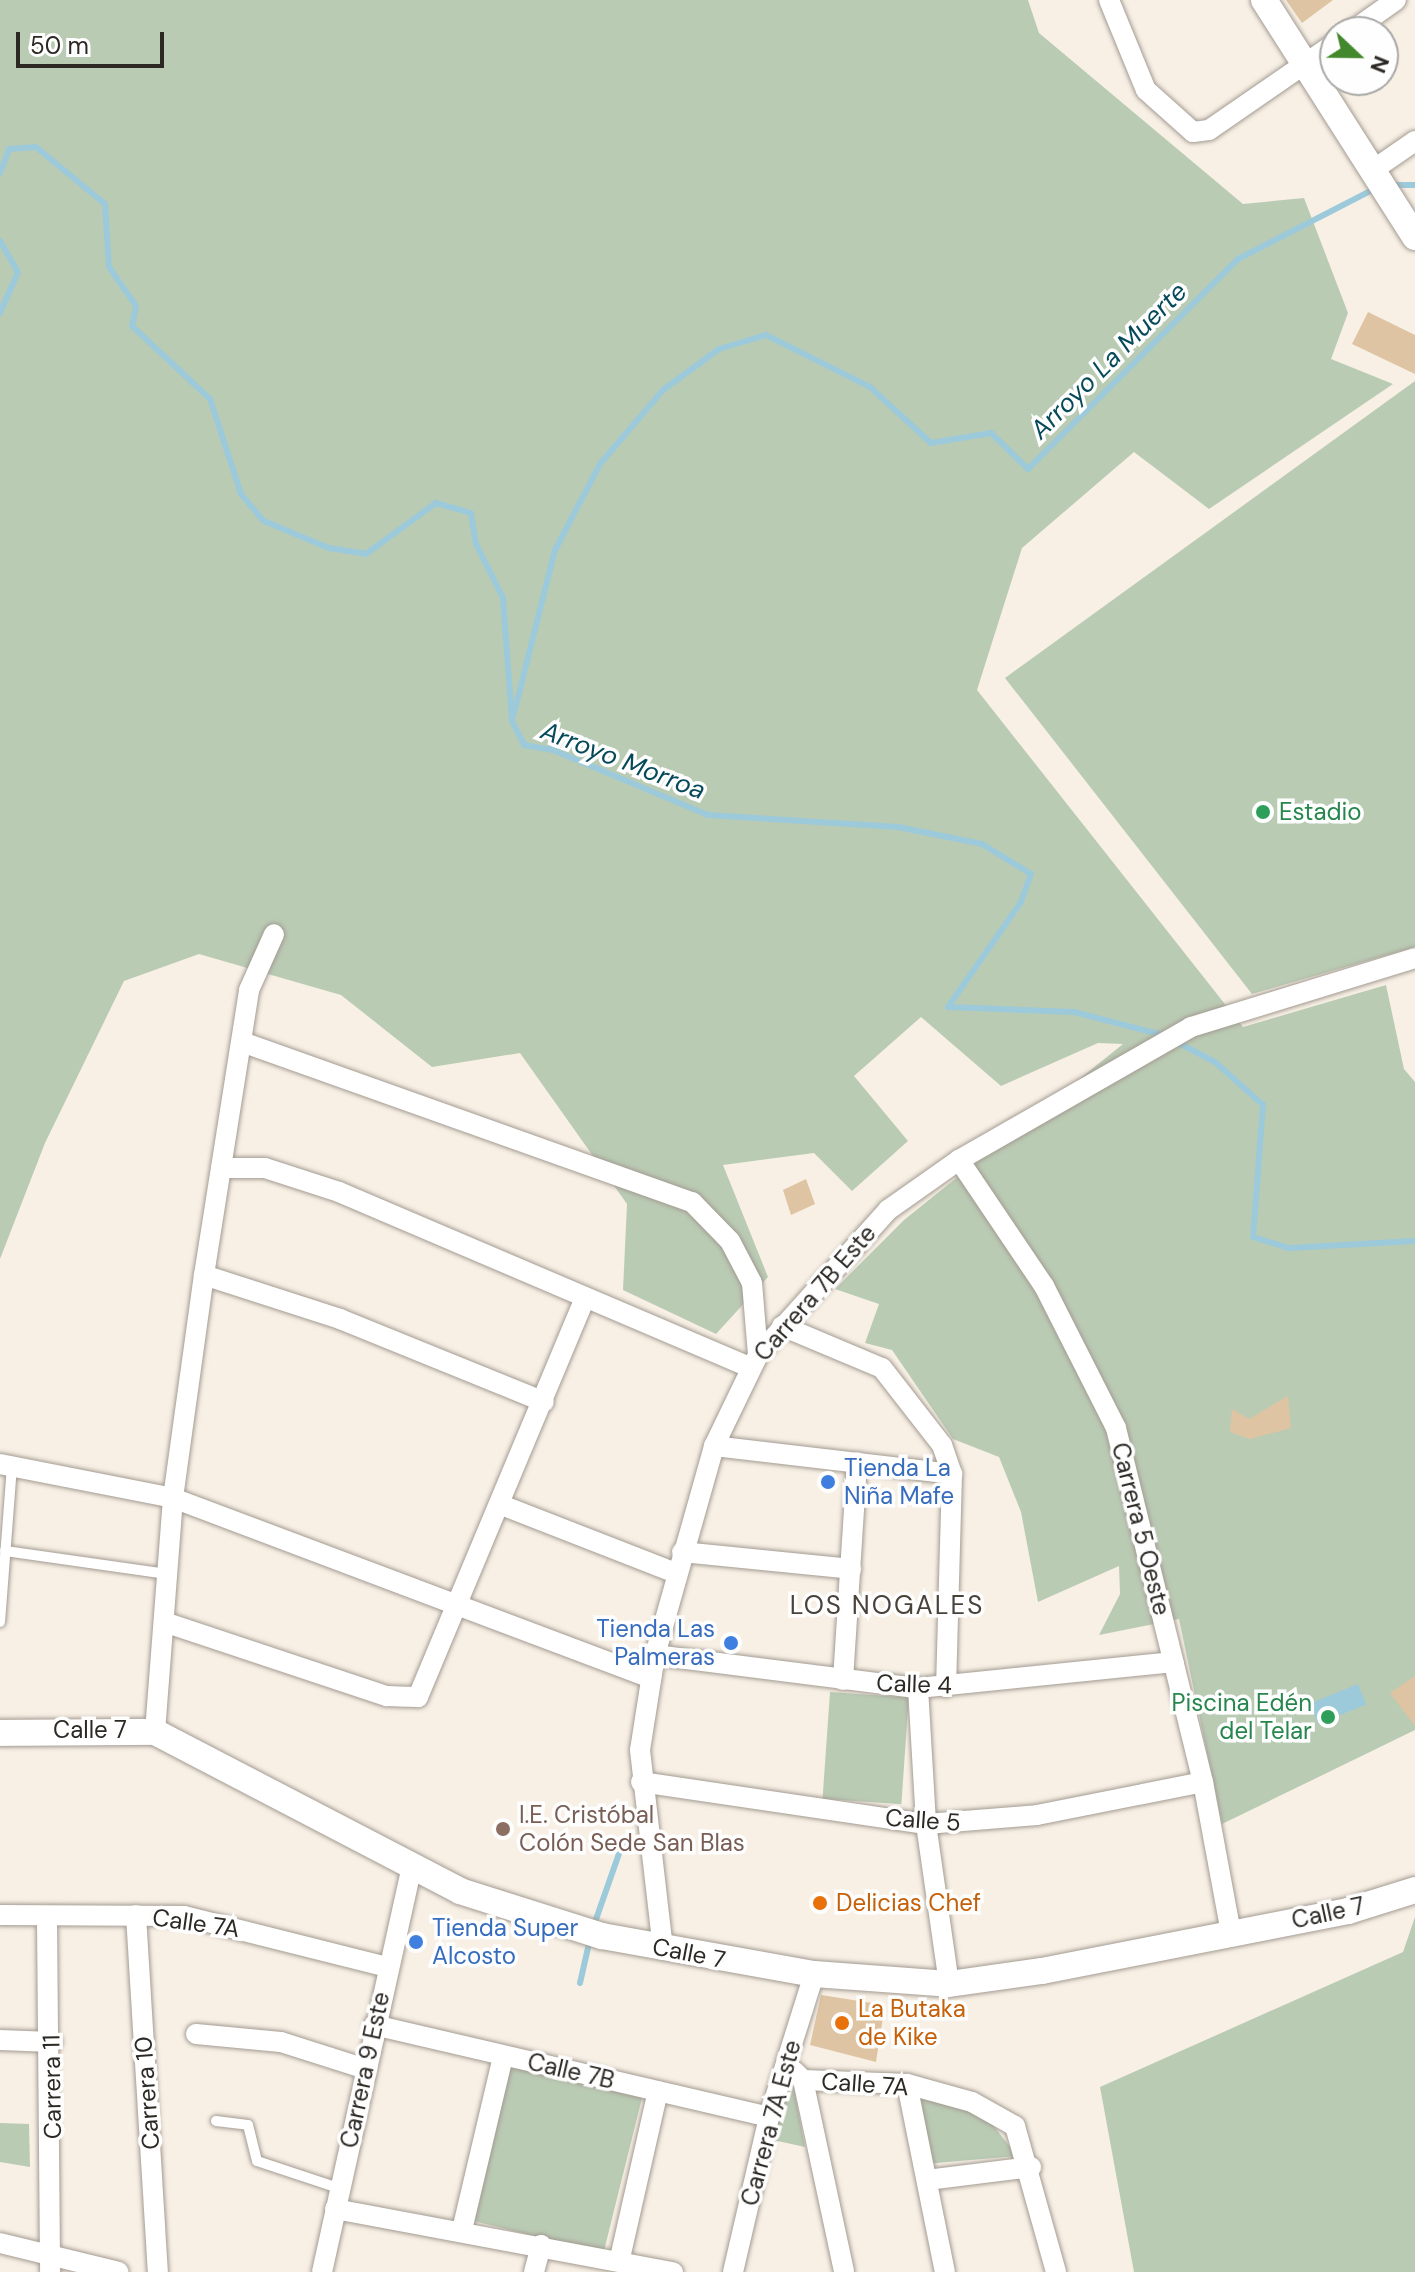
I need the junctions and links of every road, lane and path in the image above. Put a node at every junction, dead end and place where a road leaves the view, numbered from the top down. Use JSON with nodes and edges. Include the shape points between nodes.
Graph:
{"nodes":[{"id":1,"x":1109,"y":0,"type":"edge"},
{"id":2,"x":1264,"y":0,"type":"edge"},
{"id":3,"x":1396,"y":0,"type":"edge"},
{"id":4,"x":1374,"y":16,"type":"edge"},
{"id":5,"x":1319,"y":54,"type":"edge"},
{"id":6,"x":1305,"y":64,"type":"junction"},
{"id":7,"x":1415,"y":141,"type":"edge"},
{"id":8,"x":1376,"y":176,"type":"junction"},
{"id":9,"x":1415,"y":237,"type":"edge"},
{"id":10,"x":274,"y":934,"type":"dead end"},
{"id":11,"x":1415,"y":958,"type":"edge"},
{"id":12,"x":242,"y":1042,"type":"junction"},
{"id":13,"x":959,"y":1160,"type":"junction"},
{"id":14,"x":221,"y":1168,"type":"junction"},
{"id":15,"x":204,"y":1275,"type":"junction"},
{"id":16,"x":585,"y":1298,"type":"junction"},
{"id":17,"x":782,"y":1326,"type":"junction"},
{"id":18,"x":753,"y":1361,"type":"junction"},
{"id":19,"x":544,"y":1402,"type":"junction"},
{"id":20,"x":714,"y":1446,"type":"junction"},
{"id":21,"x":857,"y":1462,"type":"junction"},
{"id":22,"x":6,"y":1465,"type":"edge"},
{"id":23,"x":952,"y":1474,"type":"junction"},
{"id":24,"x":173,"y":1498,"type":"junction"},
{"id":25,"x":504,"y":1506,"type":"junction"},
{"id":26,"x":5,"y":1551,"type":"junction"},
{"id":27,"x":682,"y":1552,"type":"junction"},
{"id":28,"x":851,"y":1569,"type":"junction"},
{"id":29,"x":676,"y":1573,"type":"junction"},
{"id":30,"x":167,"y":1574,"type":"junction"},
{"id":31,"x":460,"y":1605,"type":"junction"},
{"id":32,"x":0,"y":1622,"type":"edge"},
{"id":33,"x":164,"y":1622,"type":"junction"},
{"id":34,"x":655,"y":1655,"type":"junction"},
{"id":35,"x":1174,"y":1662,"type":"junction"},
{"id":36,"x":651,"y":1678,"type":"junction"},
{"id":37,"x":843,"y":1680,"type":"junction"},
{"id":38,"x":946,"y":1687,"type":"junction"},
{"id":39,"x":918,"y":1688,"type":"junction"},
{"id":40,"x":155,"y":1732,"type":"junction"},
{"id":41,"x":0,"y":1733,"type":"edge"},
{"id":42,"x":641,"y":1782,"type":"junction"},
{"id":43,"x":1203,"y":1782,"type":"junction"},
{"id":44,"x":926,"y":1824,"type":"junction"},
{"id":45,"x":411,"y":1869,"type":"junction"},
{"id":46,"x":1415,"y":1890,"type":"edge"},
{"id":47,"x":0,"y":1915,"type":"edge"},
{"id":48,"x":136,"y":1915,"type":"junction"},
{"id":49,"x":47,"y":1918,"type":"junction"},
{"id":50,"x":1231,"y":1933,"type":"junction"},
{"id":51,"x":663,"y":1949,"type":"junction"},
{"id":52,"x":387,"y":1967,"type":"junction"},
{"id":53,"x":814,"y":1974,"type":"junction"},
{"id":54,"x":949,"y":1984,"type":"junction"},
{"id":55,"x":374,"y":2025,"type":"junction"},
{"id":56,"x":196,"y":2034,"type":"dead end"},
{"id":57,"x":0,"y":2040,"type":"edge"},
{"id":58,"x":52,"y":2042,"type":"junction"},
{"id":59,"x":503,"y":2056,"type":"junction"},
{"id":60,"x":785,"y":2063,"type":"junction"},
{"id":61,"x":366,"y":2069,"type":"junction"},
{"id":62,"x":803,"y":2080,"type":"junction"},
{"id":63,"x":907,"y":2084,"type":"junction"},
{"id":64,"x":658,"y":2091,"type":"junction"},
{"id":65,"x":769,"y":2117,"type":"junction"},
{"id":66,"x":216,"y":2121,"type":"dead end"},
{"id":67,"x":1031,"y":2167,"type":"junction"},
{"id":68,"x":927,"y":2180,"type":"junction"},
{"id":69,"x":336,"y":2198,"type":"junction"},
{"id":70,"x":462,"y":2230,"type":"junction"},
{"id":71,"x":0,"y":2243,"type":"edge"},
{"id":72,"x":541,"y":2245,"type":"junction"},
{"id":73,"x":620,"y":2258,"type":"junction"},
{"id":74,"x":52,"y":2264,"type":"edge"},
{"id":75,"x":119,"y":2272,"type":"edge"},
{"id":76,"x":158,"y":2272,"type":"edge"},
{"id":77,"x":322,"y":2272,"type":"edge"},
{"id":78,"x":534,"y":2272,"type":"edge"},
{"id":79,"x":673,"y":2272,"type":"edge"},
{"id":80,"x":733,"y":2272,"type":"edge"},
{"id":81,"x":844,"y":2272,"type":"edge"},
{"id":82,"x":945,"y":2272,"type":"edge"},
{"id":83,"x":1056,"y":2272,"type":"edge"}],
"edges":[{"from":1,"to":6,"type":"street","via":[[1146,90],[1193,132],[1209,130]]},
{"from":2,"to":6,"type":"street"},
{"from":3,"to":4,"type":"street"},
{"from":5,"to":6,"type":"street"},
{"from":6,"to":8,"type":"street"},
{"from":7,"to":8,"type":"street"},
{"from":8,"to":9,"type":"street"},
{"from":10,"to":12,"type":"street","via":[[249,990]]},
{"from":11,"to":13,"type":"street","name":"Carrera 7B Este","via":[[1191,1027]]},
{"from":12,"to":14,"type":"street"},
{"from":12,"to":18,"type":"street","via":[[692,1202],[730,1241],[752,1283]]},
{"from":13,"to":17,"type":"street","name":"Carrera 7B Este","via":[[888,1210]]},
{"from":13,"to":35,"type":"street","name":"Carrera 5 Oeste","via":[[1044,1286],[1116,1428]]},
{"from":14,"to":15,"type":"street"},
{"from":14,"to":16,"type":"street","via":[[295,1176]]},
{"from":15,"to":19,"type":"street","via":[[340,1319]]},
{"from":15,"to":24,"type":"street"},
{"from":16,"to":18,"type":"street"},
{"from":16,"to":19,"type":"street"},
{"from":17,"to":18,"type":"street","name":"Carrera 7B Este"},
{"from":17,"to":23,"type":"street","via":[[882,1368],[942,1445]]},
{"from":18,"to":20,"type":"street","name":"Carrera 7B Este"},
{"from":19,"to":25,"type":"street"},
{"from":20,"to":21,"type":"street"},
{"from":20,"to":27,"type":"street","name":"Carrera 7B Este"},
{"from":21,"to":23,"type":"street"},
{"from":21,"to":28,"type":"street"},
{"from":22,"to":24,"type":"street"},
{"from":22,"to":26,"type":"lane"},
{"from":23,"to":38,"type":"street"},
{"from":24,"to":30,"type":"street"},
{"from":24,"to":31,"type":"street"},
{"from":25,"to":29,"type":"street"},
{"from":25,"to":31,"type":"street"},
{"from":26,"to":30,"type":"lane"},
{"from":26,"to":32,"type":"lane"},
{"from":27,"to":28,"type":"street"},
{"from":27,"to":29,"type":"street","name":"Carrera 7B Este"},
{"from":28,"to":37,"type":"street"},
{"from":29,"to":34,"type":"street","name":"Carrera 7B Este"},
{"from":30,"to":33,"type":"street"},
{"from":31,"to":33,"type":"street","via":[[425,1689],[411,1701]]},
{"from":31,"to":36,"type":"street"},
{"from":33,"to":40,"type":"street"},
{"from":34,"to":36,"type":"street","name":"Carrera 7B Este"},
{"from":34,"to":37,"type":"street","name":"Calle 4"},
{"from":35,"to":38,"type":"street","name":"Calle 4"},
{"from":35,"to":43,"type":"street","name":"Carrera 5 Oeste"},
{"from":36,"to":42,"type":"street","name":"Carrera 7B Este"},
{"from":37,"to":39,"type":"street","name":"Calle 4"},
{"from":38,"to":39,"type":"street","name":"Calle 4"},
{"from":39,"to":44,"type":"street"},
{"from":40,"to":41,"type":"street","name":"Calle 7"},
{"from":40,"to":45,"type":"street","name":"Calle 7"},
{"from":42,"to":44,"type":"street","name":"Calle 5"},
{"from":42,"to":51,"type":"street","name":"Carrera 7B Este"},
{"from":43,"to":44,"type":"street","name":"Calle 5","via":[[1037,1815]]},
{"from":43,"to":50,"type":"street","name":"Carrera 5 Oeste"},
{"from":44,"to":54,"type":"street"},
{"from":45,"to":51,"type":"street","name":"Calle 7","via":[[593,1934]]},
{"from":45,"to":52,"type":"street","name":"Carrera 9 Este"},
{"from":46,"to":50,"type":"street","name":"Calle 7"},
{"from":47,"to":49,"type":"street","name":"Calle 7A"},
{"from":48,"to":49,"type":"street","name":"Calle 7A"},
{"from":48,"to":52,"type":"street","name":"Calle 7A","via":[[184,1916]]},
{"from":48,"to":76,"type":"street","name":"Carrera 10"},
{"from":49,"to":58,"type":"street","name":"Carrera 11"},
{"from":50,"to":54,"type":"street","name":"Calle 7"},
{"from":51,"to":53,"type":"street","name":"Calle 7"},
{"from":52,"to":55,"type":"street","name":"Carrera 9 Este"},
{"from":53,"to":54,"type":"street","name":"Calle 7"},
{"from":53,"to":60,"type":"street","name":"Carrera 7A Este"},
{"from":55,"to":59,"type":"street","name":"Calle 7B"},
{"from":55,"to":61,"type":"street","name":"Carrera 9 Este"},
{"from":56,"to":61,"type":"street","via":[[281,2042]]},
{"from":57,"to":58,"type":"street"},
{"from":58,"to":74,"type":"street","name":"Carrera 11"},
{"from":59,"to":64,"type":"street","name":"Calle 7B"},
{"from":59,"to":70,"type":"street"},
{"from":60,"to":62,"type":"street"},
{"from":60,"to":65,"type":"street","name":"Carrera 7A Este"},
{"from":61,"to":69,"type":"street","name":"Carrera 9 Este"},
{"from":62,"to":63,"type":"street","name":"Calle 7A"},
{"from":62,"to":81,"type":"street"},
{"from":63,"to":67,"type":"street","name":"Calle 7A","via":[[972,2102],[1015,2126]]},
{"from":63,"to":68,"type":"street"},
{"from":64,"to":65,"type":"street","name":"Calle 7B"},
{"from":64,"to":73,"type":"street"},
{"from":65,"to":80,"type":"street","name":"Carrera 7A Este"},
{"from":66,"to":69,"type":"lane","via":[[248,2125],[257,2161]]},
{"from":67,"to":68,"type":"street"},
{"from":67,"to":83,"type":"street"},
{"from":68,"to":82,"type":"street"},
{"from":69,"to":70,"type":"street"},
{"from":69,"to":77,"type":"street","name":"Carrera 9 Este"},
{"from":70,"to":72,"type":"street"},
{"from":71,"to":74,"type":"street"},
{"from":72,"to":73,"type":"street"},
{"from":72,"to":78,"type":"street"},
{"from":73,"to":79,"type":"street"},
{"from":74,"to":75,"type":"street"}]}
